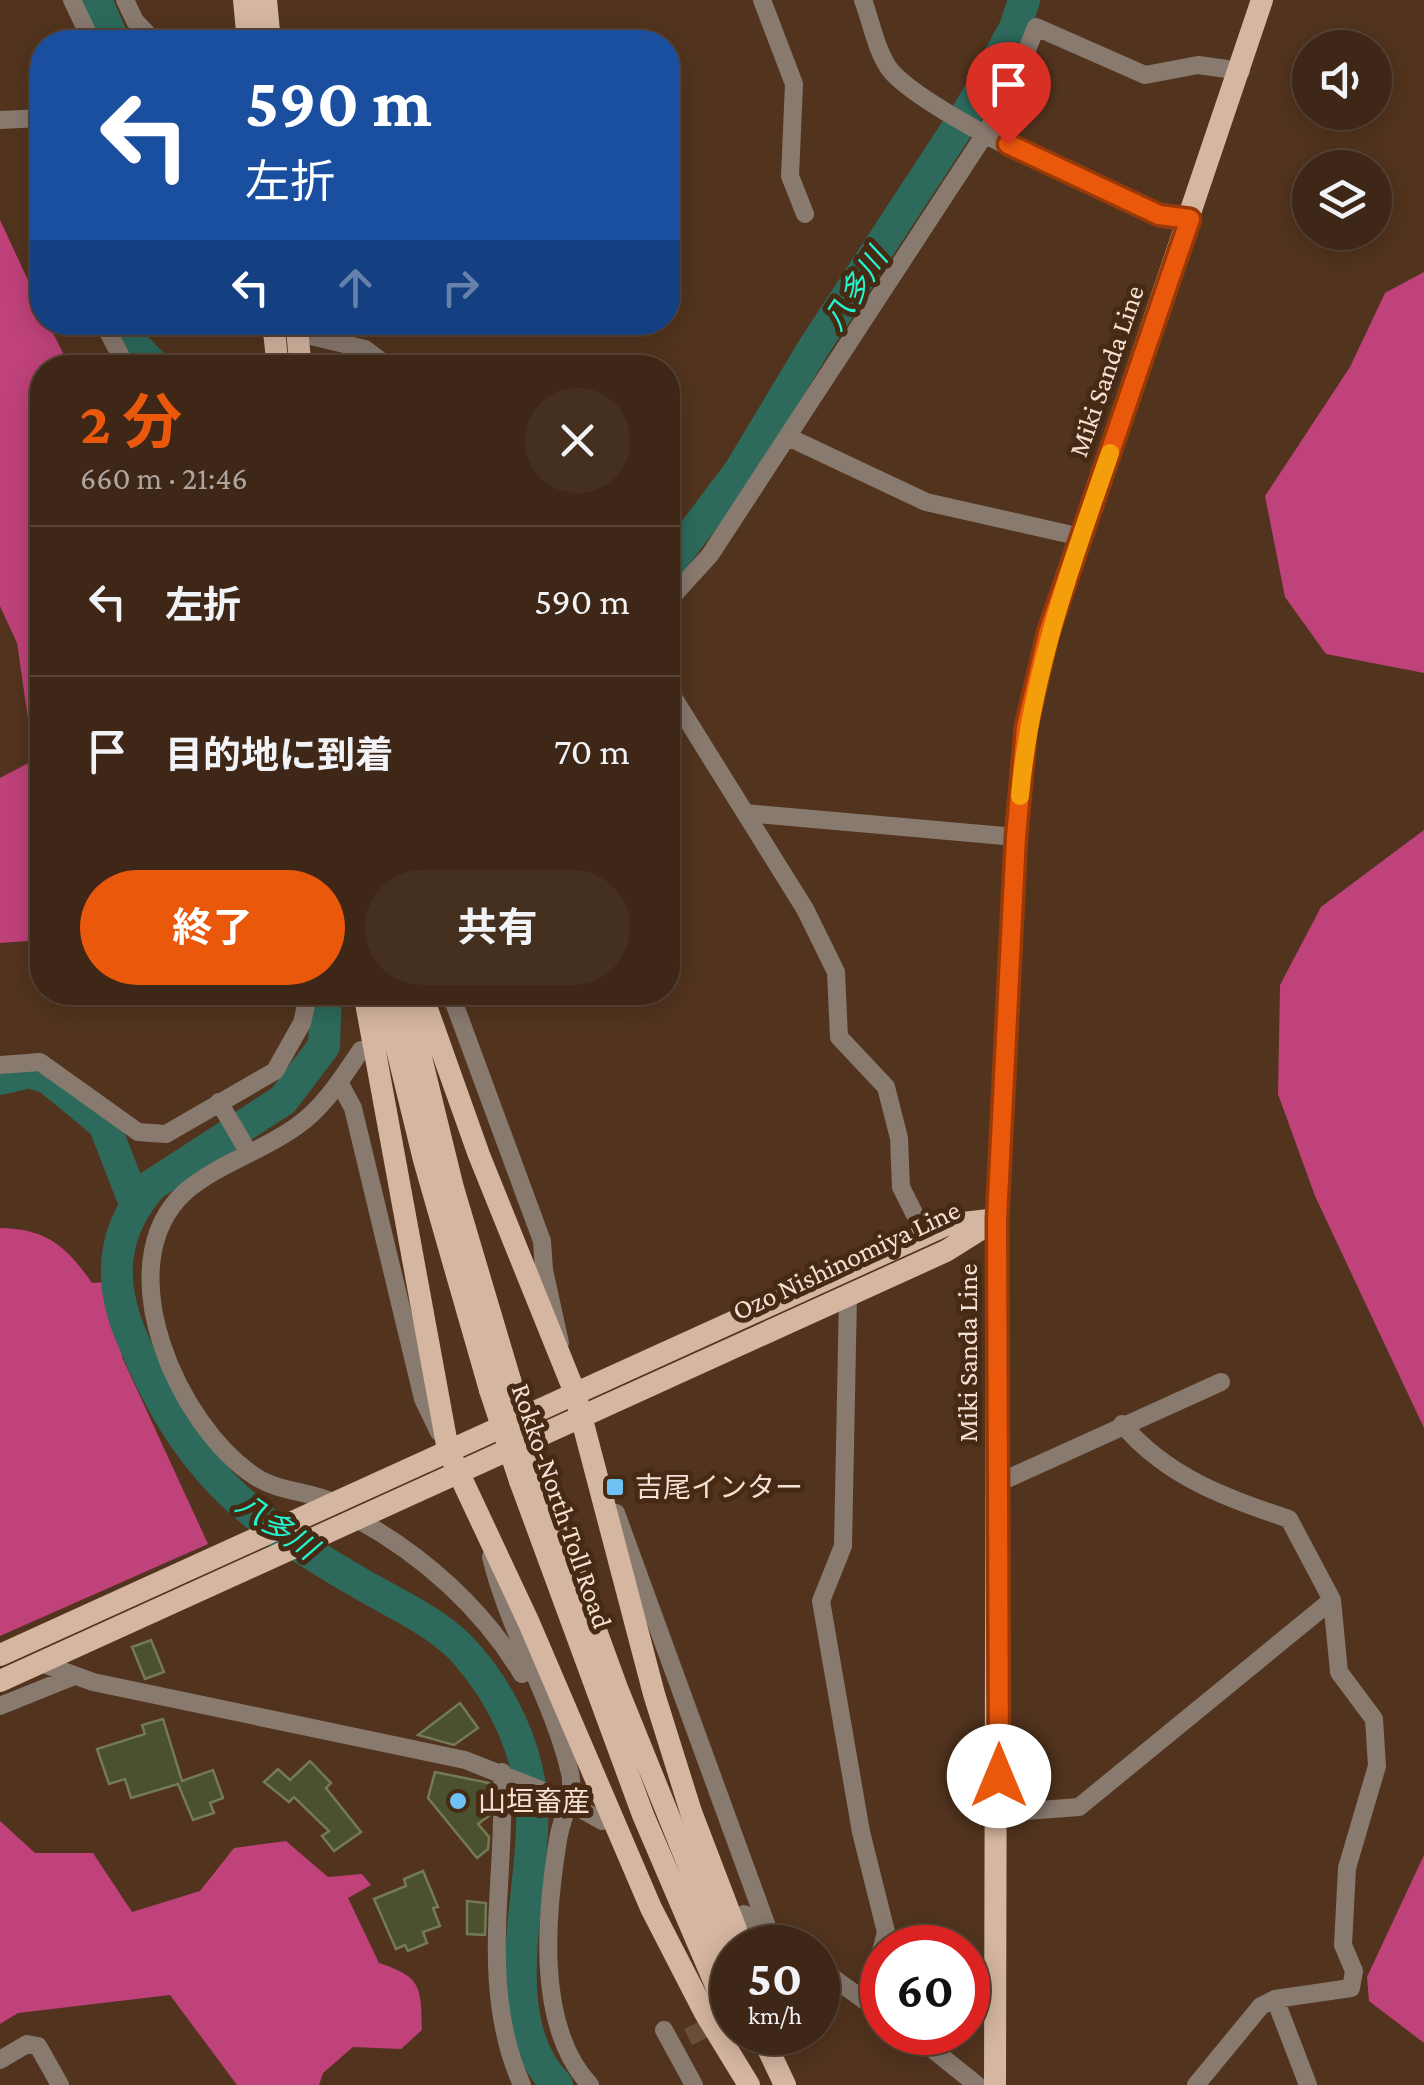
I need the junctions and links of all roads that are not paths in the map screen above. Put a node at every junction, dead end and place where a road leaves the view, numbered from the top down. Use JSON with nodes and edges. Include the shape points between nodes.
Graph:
{"nodes":[{"id":1,"x":72,"y":0,"type":"edge"},
{"id":2,"x":125,"y":0,"type":"edge"},
{"id":3,"x":244,"y":0,"type":"edge"},
{"id":4,"x":266,"y":0,"type":"edge"},
{"id":5,"x":762,"y":0,"type":"edge"},
{"id":6,"x":863,"y":0,"type":"edge"},
{"id":7,"x":1262,"y":0,"type":"edge"},
{"id":8,"x":86,"y":30,"type":"edge"},
{"id":9,"x":143,"y":30,"type":"edge"},
{"id":10,"x":247,"y":30,"type":"edge"},
{"id":11,"x":269,"y":30,"type":"edge"},
{"id":12,"x":1241,"y":71,"type":"junction"},
{"id":13,"x":30,"y":119,"type":"edge"},
{"id":14,"x":0,"y":120,"type":"edge"},
{"id":15,"x":981,"y":132,"type":"junction"},
{"id":16,"x":805,"y":214,"type":"dead end"},
{"id":17,"x":1190,"y":219,"type":"junction"},
{"id":18,"x":326,"y":335,"type":"edge"},
{"id":19,"x":373,"y":355,"type":"edge"},
{"id":20,"x":788,"y":438,"type":"junction"},
{"id":21,"x":1080,"y":537,"type":"junction"},
{"id":22,"x":680,"y":588,"type":"edge"},
{"id":23,"x":680,"y":708,"type":"edge"},
{"id":24,"x":745,"y":813,"type":"junction"},
{"id":25,"x":1016,"y":837,"type":"junction"},
{"id":26,"x":305,"y":1005,"type":"edge"},
{"id":27,"x":366,"y":1005,"type":"edge"},
{"id":28,"x":385,"y":1005,"type":"edge"},
{"id":29,"x":408,"y":1005,"type":"edge"},
{"id":30,"x":426,"y":1005,"type":"edge"},
{"id":31,"x":455,"y":1005,"type":"edge"},
{"id":32,"x":361,"y":1050,"type":"dead end"},
{"id":33,"x":0,"y":1065,"type":"edge"},
{"id":34,"x":340,"y":1082,"type":"junction"},
{"id":35,"x":220,"y":1104,"type":"junction"},
{"id":36,"x":247,"y":1150,"type":"junction"},
{"id":37,"x":997,"y":1219,"type":"junction"},
{"id":38,"x":924,"y":1235,"type":"junction"},
{"id":39,"x":848,"y":1294,"type":"junction"},
{"id":40,"x":561,"y":1354,"type":"junction"},
{"id":41,"x":1220,"y":1382,"type":"dead end"},
{"id":42,"x":500,"y":1385,"type":"junction"},
{"id":43,"x":575,"y":1393,"type":"junction"},
{"id":44,"x":582,"y":1416,"type":"junction"},
{"id":45,"x":1122,"y":1424,"type":"junction"},
{"id":46,"x":448,"y":1450,"type":"junction"},
{"id":47,"x":592,"y":1452,"type":"junction"},
{"id":48,"x":458,"y":1472,"type":"junction"},
{"id":49,"x":530,"y":1478,"type":"junction"},
{"id":50,"x":998,"y":1483,"type":"junction"},
{"id":51,"x":346,"y":1515,"type":"junction"},
{"id":52,"x":485,"y":1532,"type":"junction"},
{"id":53,"x":1332,"y":1600,"type":"junction"},
{"id":54,"x":0,"y":1655,"type":"edge"},
{"id":55,"x":41,"y":1662,"type":"junction"},
{"id":56,"x":72,"y":1677,"type":"junction"},
{"id":57,"x":0,"y":1681,"type":"edge"},
{"id":58,"x":0,"y":1706,"type":"edge"},
{"id":59,"x":550,"y":1721,"type":"junction"},
{"id":60,"x":502,"y":1772,"type":"junction"},
{"id":61,"x":564,"y":1799,"type":"junction"},
{"id":62,"x":999,"y":1813,"type":"junction"},
{"id":63,"x":602,"y":1822,"type":"dead end"},
{"id":64,"x":744,"y":1914,"type":"dead end"},
{"id":65,"x":712,"y":1925,"type":"edge"},
{"id":66,"x":734,"y":1925,"type":"edge"},
{"id":67,"x":759,"y":1925,"type":"edge"},
{"id":68,"x":766,"y":1925,"type":"edge"},
{"id":69,"x":884,"y":1925,"type":"edge"},
{"id":70,"x":710,"y":1972,"type":"edge"},
{"id":71,"x":1275,"y":1999,"type":"junction"},
{"id":72,"x":674,"y":2038,"type":"dead end"},
{"id":73,"x":755,"y":2055,"type":"edge"},
{"id":74,"x":768,"y":2055,"type":"edge"},
{"id":75,"x":775,"y":2055,"type":"edge"},
{"id":76,"x":939,"y":2055,"type":"edge"},
{"id":77,"x":0,"y":2060,"type":"edge"},
{"id":78,"x":777,"y":2084,"type":"edge"},
{"id":79,"x":60,"y":2085,"type":"edge"},
{"id":80,"x":522,"y":2085,"type":"edge"},
{"id":81,"x":590,"y":2085,"type":"edge"},
{"id":82,"x":694,"y":2085,"type":"edge"},
{"id":83,"x":750,"y":2085,"type":"edge"},
{"id":84,"x":977,"y":2085,"type":"edge"},
{"id":85,"x":996,"y":2085,"type":"edge"},
{"id":86,"x":1196,"y":2085,"type":"edge"},
{"id":87,"x":1308,"y":2085,"type":"edge"}],
"edges":[{"from":1,"to":8,"type":"street"},
{"from":2,"to":9,"type":"street"},
{"from":3,"to":10,"type":"main road"},
{"from":4,"to":11,"type":"main road"},
{"from":5,"to":16,"type":"street","via":[[794,84],[790,176]]},
{"from":6,"to":15,"type":"street","via":[[888,68]]},
{"from":7,"to":12,"type":"main road","name":"Miki Sanda Line"},
{"from":12,"to":15,"type":"street","via":[[1198,65],[1145,76],[1036,27],[1013,86]]},
{"from":12,"to":17,"type":"main road","name":"Miki Sanda Line"},
{"from":13,"to":14,"type":"street"},
{"from":15,"to":17,"type":"street","via":[[1144,208]]},
{"from":15,"to":20,"type":"street"},
{"from":17,"to":21,"type":"main road","name":"Miki Sanda Line"},
{"from":18,"to":19,"type":"street"},
{"from":20,"to":21,"type":"street","via":[[926,502]]},
{"from":20,"to":22,"type":"street","via":[[710,555]]},
{"from":21,"to":25,"type":"main road","name":"Miki Sanda Line","via":[[1026,727]]},
{"from":23,"to":24,"type":"street"},
{"from":24,"to":25,"type":"street"},
{"from":24,"to":38,"type":"street","via":[[836,972],[839,1037],[886,1088],[899,1138],[901,1188]]},
{"from":25,"to":37,"type":"main road","name":"Miki Sanda Line"},
{"from":26,"to":35,"type":"street","via":[[274,1071]]},
{"from":27,"to":46,"type":"main road"},
{"from":28,"to":42,"type":"main road","name":"Rokko-North Toll Road","via":[[424,1160]]},
{"from":29,"to":42,"type":"main road","name":"Rokko-North Toll Road"},
{"from":30,"to":40,"type":"main road"},
{"from":31,"to":40,"type":"street","via":[[542,1240]]},
{"from":32,"to":34,"type":"street"},
{"from":33,"to":35,"type":"street","via":[[40,1062],[138,1132],[166,1134]]},
{"from":34,"to":36,"type":"street","via":[[296,1126]]},
{"from":34,"to":46,"type":"street","via":[[353,1108],[423,1400]]},
{"from":35,"to":36,"type":"street"},
{"from":36,"to":51,"type":"street","via":[[187,1191],[163,1217],[149,1265],[173,1378],[205,1432],[257,1478]]},
{"from":37,"to":38,"type":"main road","name":"Ozo Nishinomiya Line","via":[[946,1225]]},
{"from":37,"to":39,"type":"main road","name":"Ozo Nishinomiya Line","via":[[946,1251]]},
{"from":37,"to":50,"type":"main road","name":"Miki Sanda Line"},
{"from":38,"to":43,"type":"main road","name":"Ozo Nishinomiya Line"},
{"from":39,"to":44,"type":"main road","name":"Ozo Nishinomiya Line"},
{"from":39,"to":69,"type":"street","via":[[842,1546],[821,1601],[861,1832]]},
{"from":40,"to":43,"type":"main road"},
{"from":41,"to":45,"type":"street"},
{"from":42,"to":49,"type":"main road","name":"Rokko-North Toll Road","bridge":true},
{"from":43,"to":44,"type":"main road"},
{"from":43,"to":46,"type":"main road","name":"Ozo Nishinomiya Line"},
{"from":44,"to":47,"type":"main road"},
{"from":44,"to":48,"type":"main road","name":"Ozo Nishinomiya Line"},
{"from":45,"to":50,"type":"street"},
{"from":45,"to":53,"type":"street","via":[[1150,1457],[1224,1498],[1289,1519]]},
{"from":46,"to":48,"type":"main road"},
{"from":46,"to":51,"type":"main road","name":"Ozo Nishinomiya Line"},
{"from":47,"to":66,"type":"main road","via":[[654,1694]]},
{"from":47,"to":68,"type":"street"},
{"from":48,"to":51,"type":"main road","name":"Ozo Nishinomiya Line"},
{"from":48,"to":52,"type":"main road"},
{"from":49,"to":65,"type":"main road","name":"Rokko-North Toll Road"},
{"from":49,"to":70,"type":"main road","name":"Rokko-North Toll Road","via":[[643,1815]]},
{"from":50,"to":62,"type":"main road","name":"Miki Sanda Line"},
{"from":51,"to":54,"type":"main road","name":"Ozo Nishinomiya Line","via":[[256,1540]]},
{"from":51,"to":55,"type":"main road","name":"Ozo Nishinomiya Line","via":[[275,1556]]},
{"from":51,"to":59,"type":"street","via":[[394,1539],[467,1602]]},
{"from":52,"to":59,"type":"street","via":[[501,1601]]},
{"from":52,"to":83,"type":"main road","via":[[651,1908]]},
{"from":53,"to":62,"type":"street","via":[[1079,1807]]},
{"from":53,"to":71,"type":"street","via":[[1339,1672],[1374,1719],[1377,1766],[1347,1868],[1343,1945],[1354,1971],[1351,1988],[1340,1993]]},
{"from":55,"to":56,"type":"street"},
{"from":55,"to":57,"type":"main road","name":"Ozo Nishinomiya Line"},
{"from":56,"to":58,"type":"street"},
{"from":56,"to":60,"type":"street"},
{"from":59,"to":61,"type":"street","via":[[571,1776]]},
{"from":60,"to":61,"type":"street"},
{"from":60,"to":80,"type":"street","via":[[495,1978]]},
{"from":61,"to":63,"type":"street"},
{"from":61,"to":81,"type":"street","via":[[551,1980],[562,2038]]},
{"from":62,"to":85,"type":"main road","name":"Miki Sanda Line"},
{"from":64,"to":67,"type":"street"},
{"from":71,"to":86,"type":"street","via":[[1249,2018]]},
{"from":71,"to":87,"type":"street"},
{"from":72,"to":82,"type":"street"},
{"from":73,"to":78,"type":"main road"},
{"from":74,"to":78,"type":"main road"},
{"from":75,"to":78,"type":"main road"},
{"from":76,"to":84,"type":"street"},
{"from":77,"to":79,"type":"street","via":[[26,2044],[38,2046]]}]}
